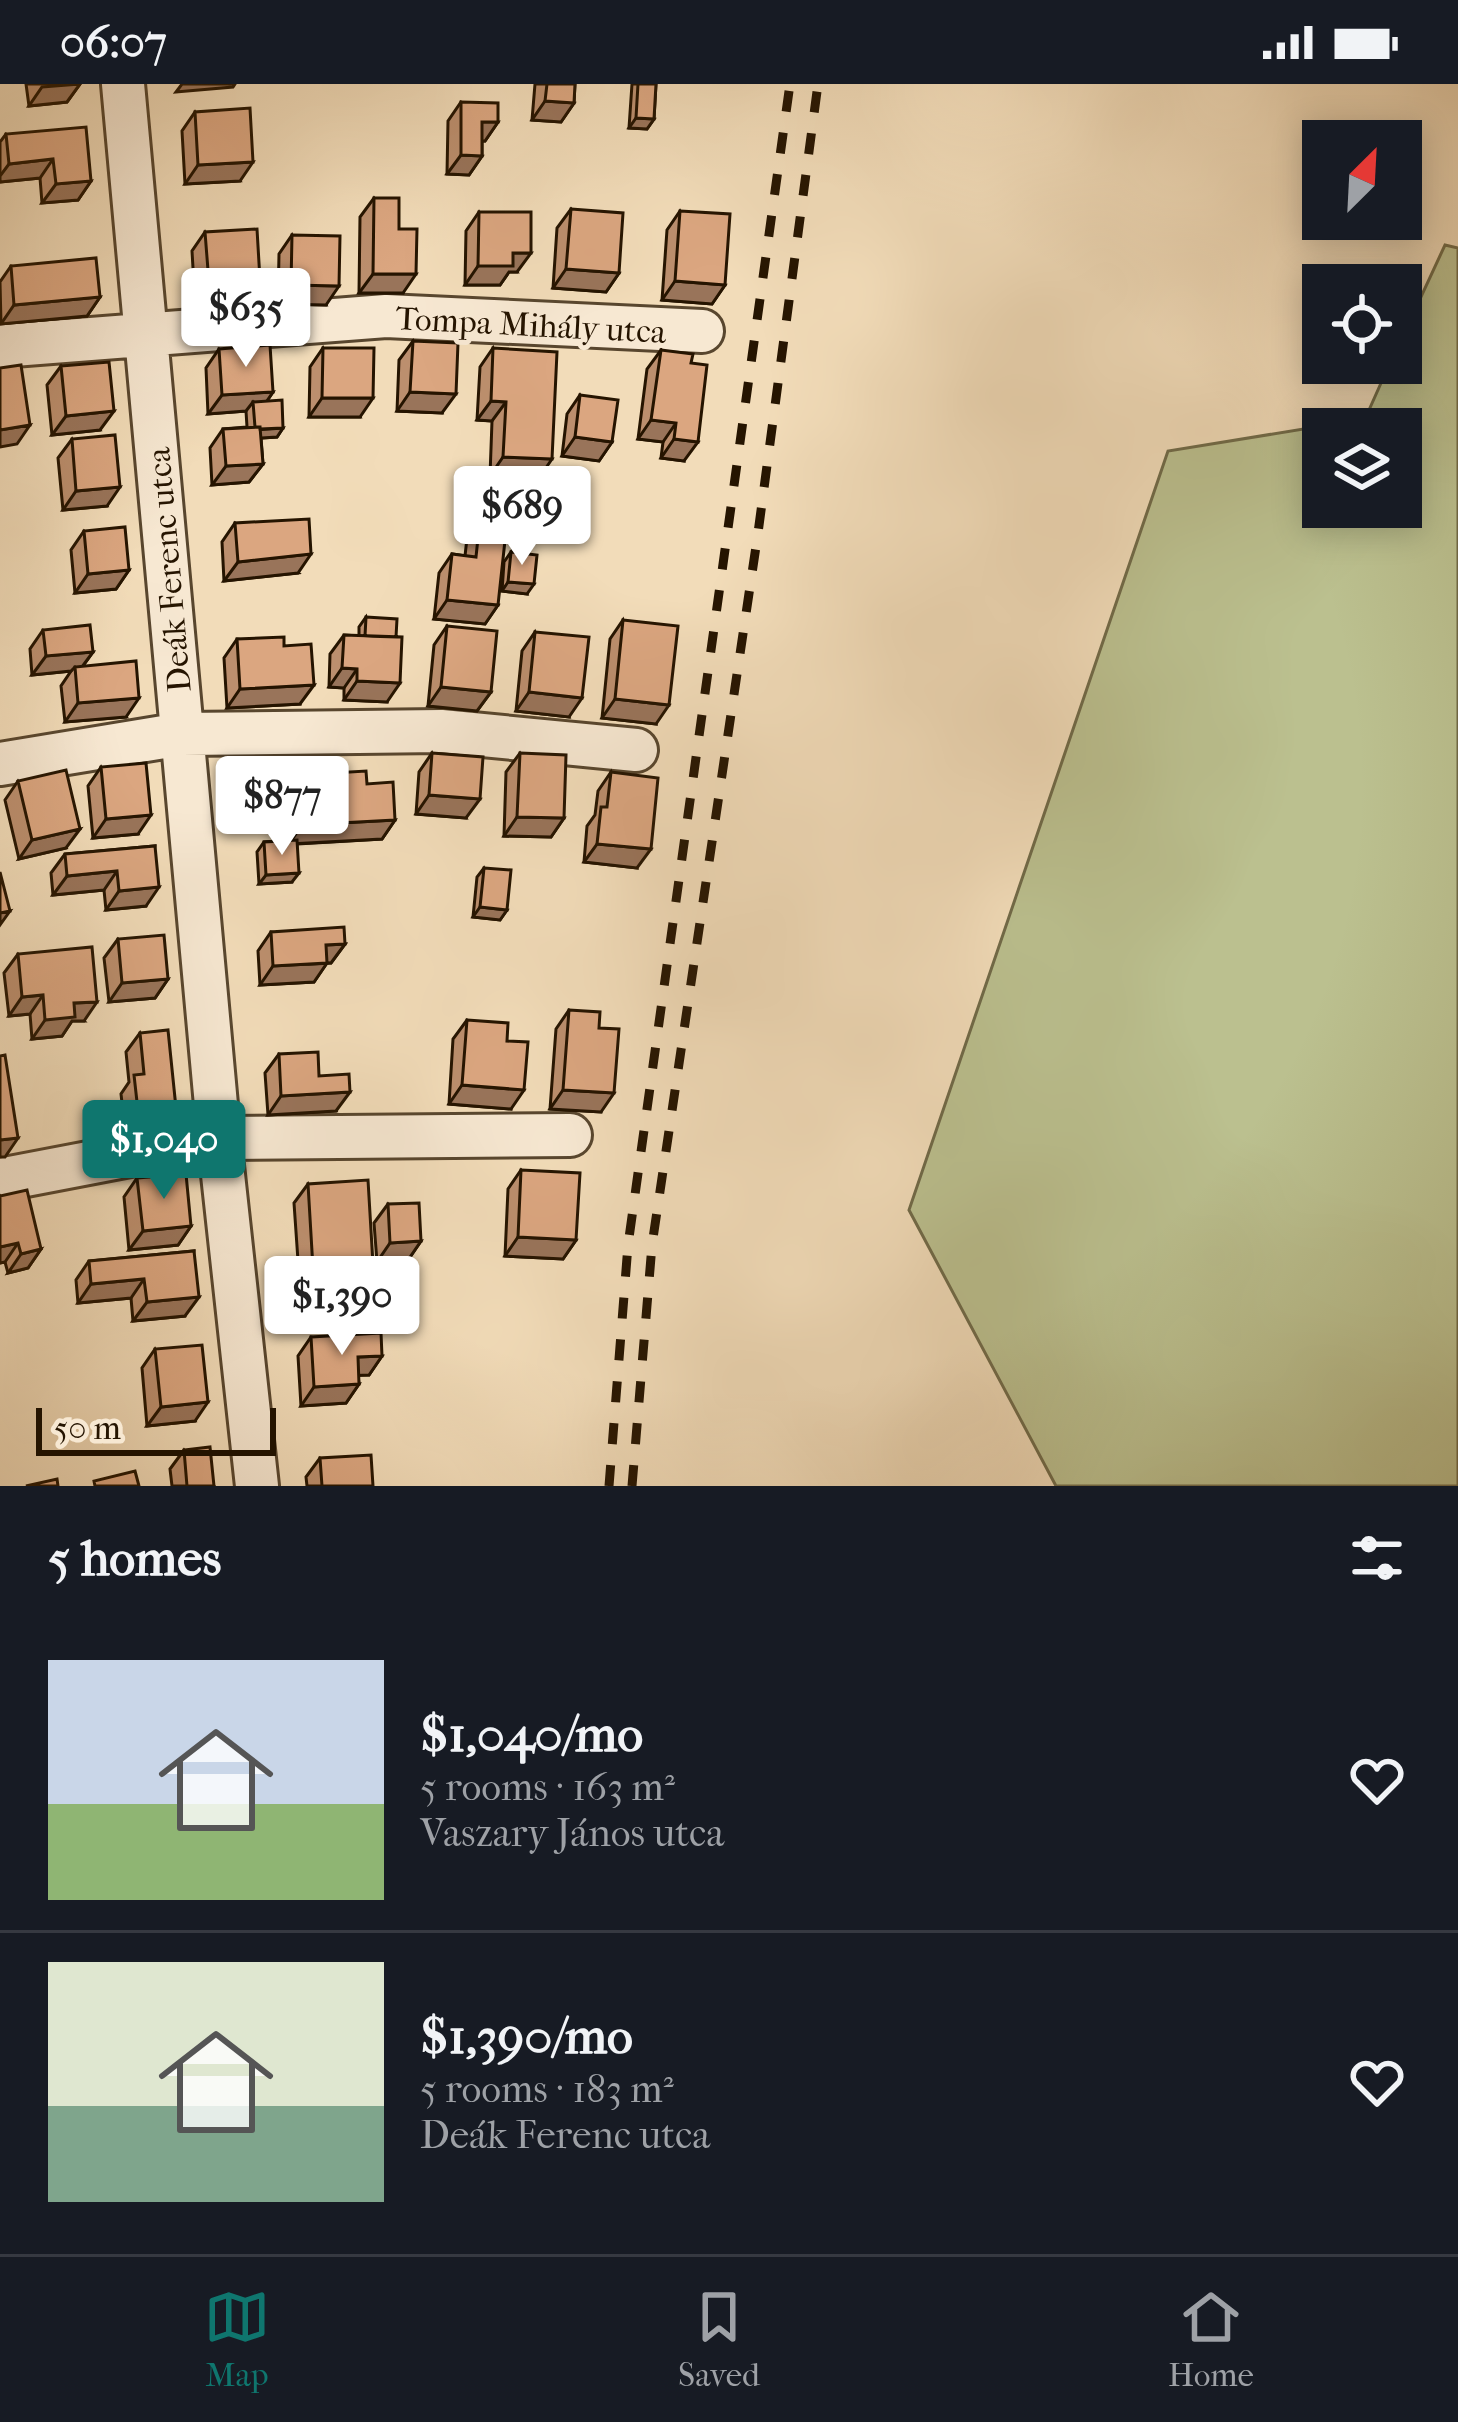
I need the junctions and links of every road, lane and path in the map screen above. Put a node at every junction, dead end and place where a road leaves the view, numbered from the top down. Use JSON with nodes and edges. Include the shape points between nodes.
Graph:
{"nodes":[{"id":1,"x":123,"y":84,"type":"edge"},
{"id":2,"x":702,"y":331,"type":"dead end"},
{"id":3,"x":148,"y":332,"type":"junction"},
{"id":4,"x":0,"y":346,"type":"edge"},
{"id":5,"x":182,"y":734,"type":"junction"},
{"id":6,"x":636,"y":750,"type":"dead end"},
{"id":7,"x":0,"y":764,"type":"edge"},
{"id":8,"x":570,"y":1136,"type":"dead end"},
{"id":9,"x":219,"y":1138,"type":"junction"},
{"id":10,"x":0,"y":1180,"type":"edge"},
{"id":11,"x":257,"y":1486,"type":"edge"}],
"edges":[{"from":1,"to":3,"type":"street","name":"Deák Ferenc utca"},
{"from":2,"to":3,"type":"street","name":"Tompa Mihály utca","via":[[386,316]]},
{"from":3,"to":4,"type":"street","name":"Tompa Mihály utca"},
{"from":3,"to":5,"type":"street","name":"Deák Ferenc utca"},
{"from":5,"to":6,"type":"street","via":[[441,730]]},
{"from":5,"to":7,"type":"street"},
{"from":5,"to":9,"type":"street","name":"Deák Ferenc utca"},
{"from":8,"to":9,"type":"street"},
{"from":9,"to":10,"type":"street"},
{"from":9,"to":11,"type":"street","name":"Deák Ferenc utca"}]}
